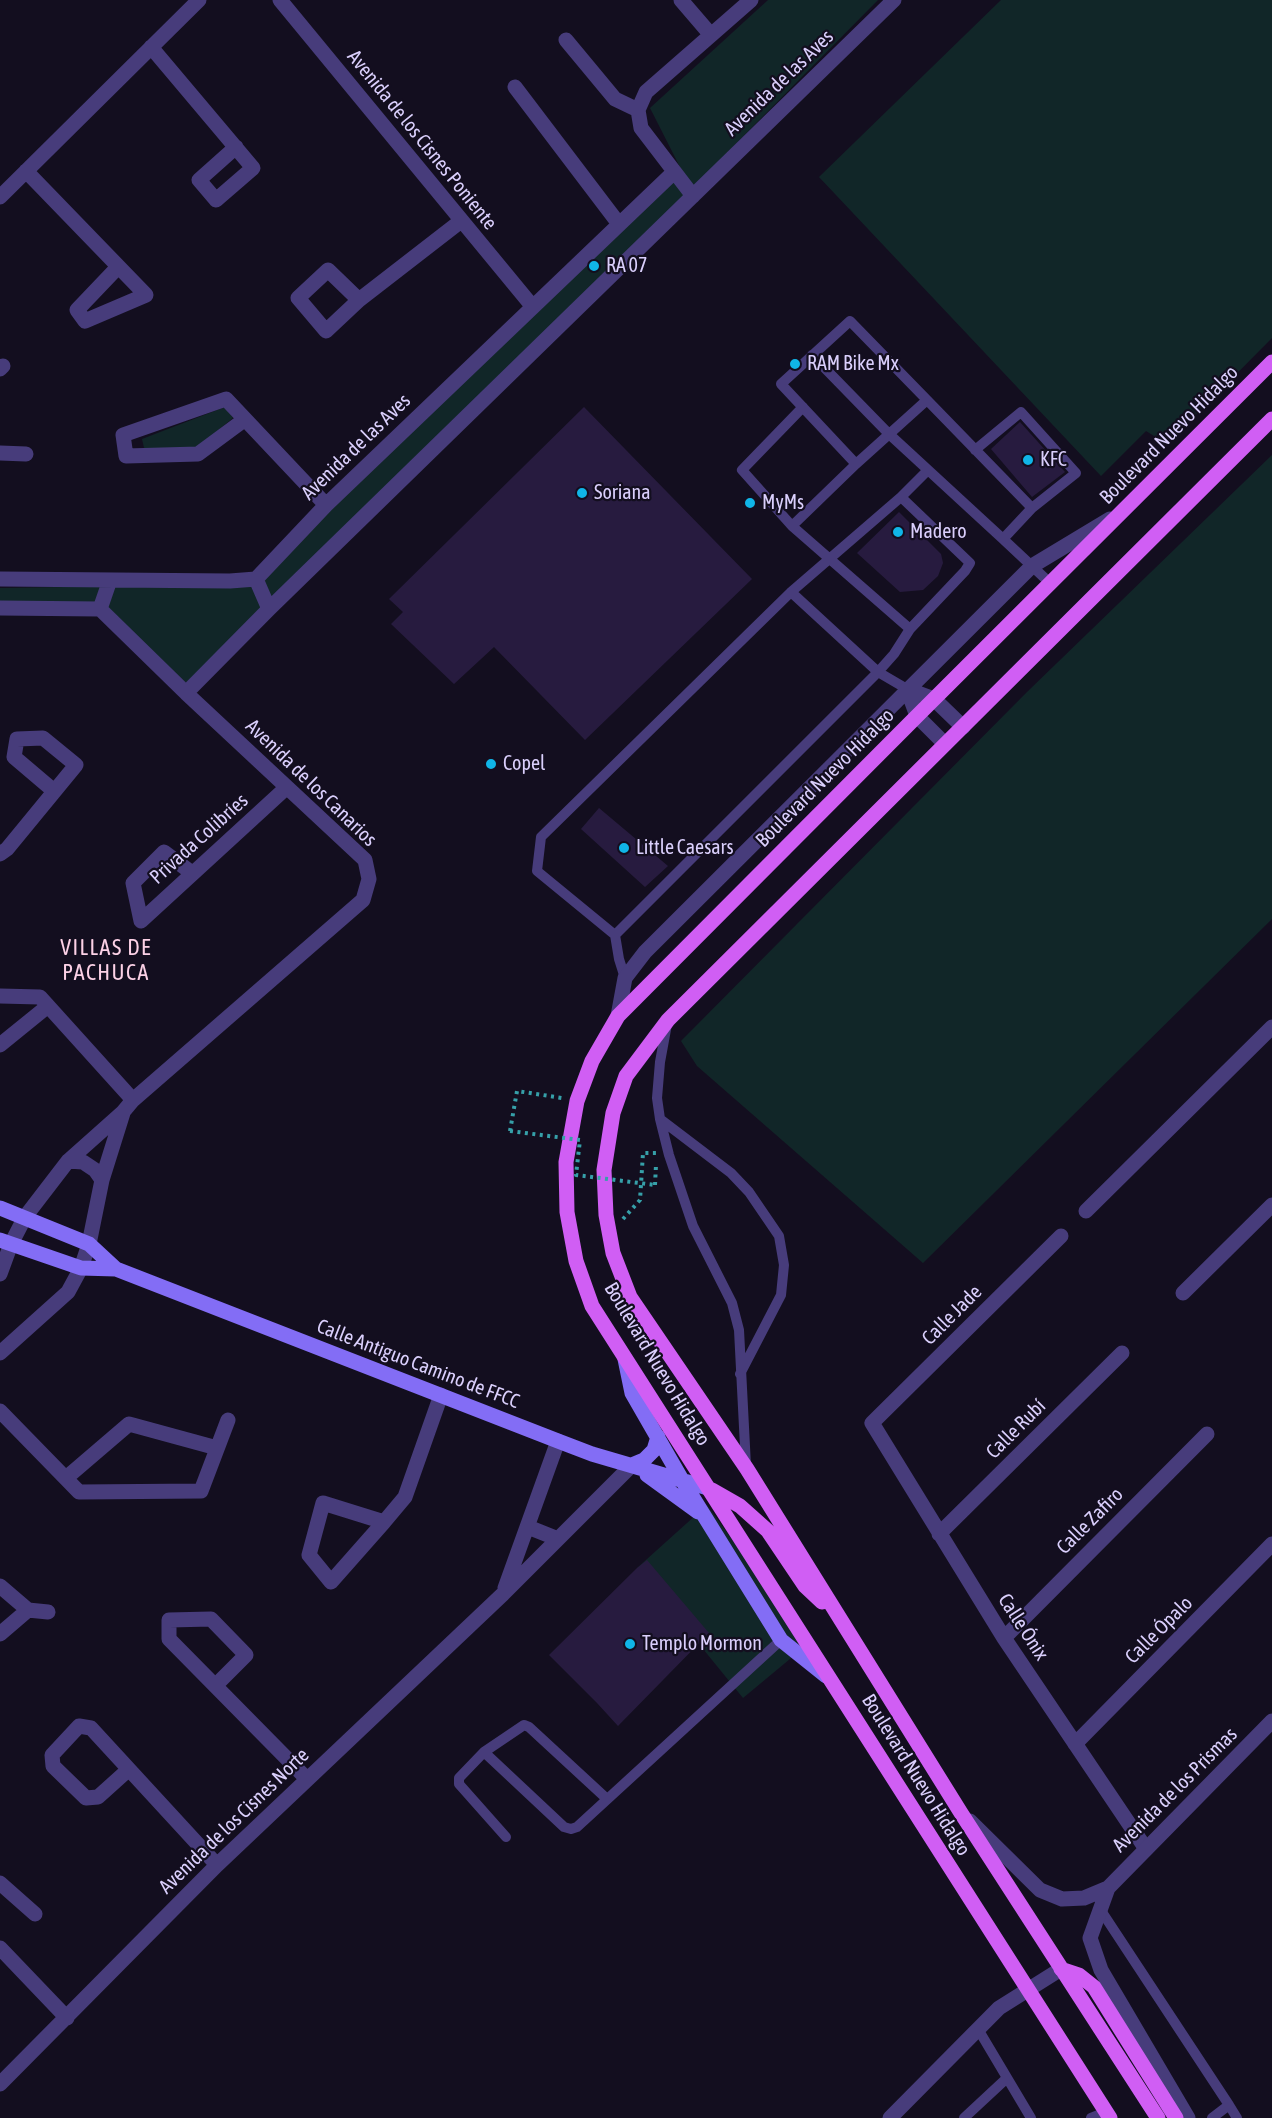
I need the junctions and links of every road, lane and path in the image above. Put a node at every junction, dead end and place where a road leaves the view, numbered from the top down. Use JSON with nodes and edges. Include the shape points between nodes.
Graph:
{"nodes":[{"id":1,"x":199,"y":0,"type":"edge"},
{"id":2,"x":280,"y":0,"type":"edge"},
{"id":3,"x":681,"y":0,"type":"edge"},
{"id":4,"x":751,"y":0,"type":"edge"},
{"id":5,"x":894,"y":0,"type":"edge"},
{"id":6,"x":711,"y":35,"type":"junction"},
{"id":7,"x":566,"y":40,"type":"dead end"},
{"id":8,"x":150,"y":47,"type":"junction"},
{"id":9,"x":515,"y":87,"type":"dead end"},
{"id":10,"x":638,"y":110,"type":"junction"},
{"id":11,"x":236,"y":147,"type":"dead end"},
{"id":12,"x":26,"y":171,"type":"junction"},
{"id":13,"x":674,"y":172,"type":"junction"},
{"id":14,"x":693,"y":196,"type":"junction"},
{"id":15,"x":0,"y":197,"type":"edge"},
{"id":16,"x":461,"y":221,"type":"junction"},
{"id":17,"x":619,"y":224,"type":"junction"},
{"id":18,"x":118,"y":267,"type":"dead end"},
{"id":19,"x":359,"y":300,"type":"dead end"},
{"id":20,"x":533,"y":307,"type":"junction"},
{"id":21,"x":813,"y":355,"type":"junction"},
{"id":22,"x":1272,"y":362,"type":"edge"},
{"id":23,"x":927,"y":400,"type":"junction"},
{"id":24,"x":802,"y":407,"type":"junction"},
{"id":25,"x":1272,"y":419,"type":"edge"},
{"id":26,"x":244,"y":420,"type":"junction"},
{"id":27,"x":889,"y":434,"type":"junction"},
{"id":28,"x":975,"y":450,"type":"junction"},
{"id":29,"x":0,"y":453,"type":"edge"},
{"id":30,"x":26,"y":454,"type":"dead end"},
{"id":31,"x":856,"y":464,"type":"junction"},
{"id":32,"x":928,"y":470,"type":"junction"},
{"id":33,"x":902,"y":497,"type":"junction"},
{"id":34,"x":326,"y":505,"type":"junction"},
{"id":35,"x":1032,"y":508,"type":"junction"},
{"id":36,"x":1121,"y":513,"type":"junction"},
{"id":37,"x":792,"y":526,"type":"junction"},
{"id":38,"x":1003,"y":539,"type":"junction"},
{"id":39,"x":830,"y":558,"type":"junction"},
{"id":40,"x":1032,"y":566,"type":"junction"},
{"id":41,"x":0,"y":579,"type":"edge"},
{"id":42,"x":256,"y":579,"type":"junction"},
{"id":43,"x":110,"y":580,"type":"junction"},
{"id":44,"x":1050,"y":583,"type":"junction"},
{"id":45,"x":791,"y":592,"type":"junction"},
{"id":46,"x":0,"y":608,"type":"edge"},
{"id":47,"x":100,"y":609,"type":"junction"},
{"id":48,"x":269,"y":609,"type":"junction"},
{"id":49,"x":910,"y":629,"type":"junction"},
{"id":50,"x":878,"y":672,"type":"junction"},
{"id":51,"x":908,"y":689,"type":"junction"},
{"id":52,"x":186,"y":693,"type":"junction"},
{"id":53,"x":934,"y":699,"type":"junction"},
{"id":54,"x":917,"y":716,"type":"junction"},
{"id":55,"x":963,"y":727,"type":"junction"},
{"id":56,"x":945,"y":744,"type":"junction"},
{"id":57,"x":286,"y":788,"type":"junction"},
{"id":58,"x":54,"y":790,"type":"dead end"},
{"id":59,"x":0,"y":854,"type":"edge"},
{"id":60,"x":192,"y":873,"type":"junction"},
{"id":61,"x":615,"y":935,"type":"junction"},
{"id":62,"x":626,"y":978,"type":"junction"},
{"id":63,"x":0,"y":996,"type":"edge"},
{"id":64,"x":48,"y":1006,"type":"junction"},
{"id":65,"x":618,"y":1016,"type":"junction"},
{"id":66,"x":668,"y":1020,"type":"junction"},
{"id":67,"x":1272,"y":1027,"type":"edge"},
{"id":68,"x":0,"y":1045,"type":"edge"},
{"id":69,"x":577,"y":1101,"type":"junction"},
{"id":70,"x":128,"y":1106,"type":"junction"},
{"id":71,"x":660,"y":1119,"type":"junction"},
{"id":72,"x":68,"y":1161,"type":"junction"},
{"id":73,"x":102,"y":1180,"type":"junction"},
{"id":74,"x":640,"y":1200,"type":"dead end"},
{"id":75,"x":1272,"y":1205,"type":"edge"},
{"id":76,"x":0,"y":1208,"type":"edge"},
{"id":77,"x":1086,"y":1211,"type":"dead end"},
{"id":78,"x":25,"y":1217,"type":"junction"},
{"id":79,"x":1061,"y":1236,"type":"dead end"},
{"id":80,"x":5,"y":1242,"type":"edge"},
{"id":81,"x":89,"y":1244,"type":"junction"},
{"id":82,"x":81,"y":1268,"type":"junction"},
{"id":83,"x":116,"y":1269,"type":"junction"},
{"id":84,"x":0,"y":1274,"type":"edge"},
{"id":85,"x":1183,"y":1293,"type":"dead end"},
{"id":86,"x":0,"y":1352,"type":"edge"},
{"id":87,"x":1122,"y":1353,"type":"dead end"},
{"id":88,"x":625,"y":1359,"type":"junction"},
{"id":89,"x":740,"y":1374,"type":"junction"},
{"id":90,"x":441,"y":1395,"type":"junction"},
{"id":91,"x":0,"y":1411,"type":"edge"},
{"id":92,"x":228,"y":1420,"type":"dead end"},
{"id":93,"x":872,"y":1423,"type":"joint"},
{"id":94,"x":1207,"y":1434,"type":"dead end"},
{"id":95,"x":658,"y":1437,"type":"junction"},
{"id":96,"x":558,"y":1441,"type":"junction"},
{"id":97,"x":217,"y":1448,"type":"junction"},
{"id":98,"x":632,"y":1465,"type":"junction"},
{"id":99,"x":747,"y":1469,"type":"junction"},
{"id":100,"x":66,"y":1479,"type":"junction"},
{"id":101,"x":682,"y":1480,"type":"junction"},
{"id":102,"x":708,"y":1488,"type":"junction"},
{"id":103,"x":706,"y":1518,"type":"junction"},
{"id":104,"x":384,"y":1522,"type":"junction"},
{"id":105,"x":528,"y":1527,"type":"junction"},
{"id":106,"x":939,"y":1534,"type":"junction"},
{"id":107,"x":558,"y":1539,"type":"junction"},
{"id":108,"x":1272,"y":1544,"type":"edge"},
{"id":109,"x":0,"y":1586,"type":"edge"},
{"id":110,"x":503,"y":1593,"type":"junction"},
{"id":111,"x":28,"y":1610,"type":"junction"},
{"id":112,"x":48,"y":1612,"type":"dead end"},
{"id":113,"x":842,"y":1624,"type":"junction"},
{"id":114,"x":0,"y":1634,"type":"edge"},
{"id":115,"x":1004,"y":1638,"type":"junction"},
{"id":116,"x":781,"y":1640,"type":"junction"},
{"id":117,"x":832,"y":1681,"type":"junction"},
{"id":118,"x":216,"y":1685,"type":"junction"},
{"id":119,"x":1272,"y":1721,"type":"edge"},
{"id":120,"x":1075,"y":1744,"type":"junction"},
{"id":121,"x":484,"y":1752,"type":"junction"},
{"id":122,"x":128,"y":1770,"type":"junction"},
{"id":123,"x":307,"y":1779,"type":"junction"},
{"id":124,"x":607,"y":1799,"type":"junction"},
{"id":125,"x":961,"y":1813,"type":"junction"},
{"id":126,"x":506,"y":1837,"type":"dead end"},
{"id":127,"x":1146,"y":1849,"type":"junction"},
{"id":128,"x":217,"y":1865,"type":"junction"},
{"id":129,"x":1108,"y":1888,"type":"junction"},
{"id":130,"x":3,"y":1892,"type":"edge"},
{"id":131,"x":1100,"y":1909,"type":"junction"},
{"id":132,"x":35,"y":1914,"type":"dead end"},
{"id":133,"x":0,"y":1948,"type":"edge"},
{"id":134,"x":1061,"y":1969,"type":"junction"},
{"id":135,"x":1027,"y":1990,"type":"junction"},
{"id":136,"x":67,"y":2018,"type":"junction"},
{"id":137,"x":978,"y":2029,"type":"junction"},
{"id":138,"x":1007,"y":2078,"type":"junction"},
{"id":139,"x":0,"y":2085,"type":"edge"},
{"id":140,"x":1229,"y":2105,"type":"junction"},
{"id":141,"x":1108,"y":2115,"type":"edge"},
{"id":142,"x":890,"y":2118,"type":"edge"},
{"id":143,"x":964,"y":2118,"type":"edge"},
{"id":144,"x":1031,"y":2118,"type":"edge"},
{"id":145,"x":1091,"y":2118,"type":"edge"},
{"id":146,"x":1158,"y":2118,"type":"edge"},
{"id":147,"x":1176,"y":2118,"type":"edge"},
{"id":148,"x":1188,"y":2118,"type":"edge"},
{"id":149,"x":1212,"y":2118,"type":"edge"},
{"id":150,"x":1238,"y":2118,"type":"edge"}],
"edges":[{"from":1,"to":8,"type":"street"},
{"from":2,"to":16,"type":"street","name":"Avenida de los Cisnes Poniente"},
{"from":3,"to":6,"type":"street"},
{"from":4,"to":6,"type":"street"},
{"from":5,"to":14,"type":"street","name":"Avenida de las Aves"},
{"from":6,"to":10,"type":"street","via":[[646,92]]},
{"from":7,"to":10,"type":"street","via":[[615,99]]},
{"from":8,"to":11,"type":"street"},
{"from":8,"to":12,"type":"street"},
{"from":9,"to":17,"type":"street"},
{"from":10,"to":13,"type":"street","via":[[641,128]]},
{"from":12,"to":15,"type":"street"},
{"from":12,"to":18,"type":"street"},
{"from":13,"to":14,"type":"street"},
{"from":13,"to":17,"type":"street","name":"Avenida de las Aves"},
{"from":14,"to":48,"type":"street","name":"Avenida de las Aves"},
{"from":16,"to":19,"type":"street"},
{"from":16,"to":20,"type":"street","name":"Avenida de los Cisnes Poniente"},
{"from":17,"to":20,"type":"street","name":"Avenida de las Aves"},
{"from":20,"to":34,"type":"street","name":"Avenida de las Aves"},
{"from":21,"to":23,"type":"lane","via":[[850,321]]},
{"from":21,"to":24,"type":"lane","via":[[781,384]]},
{"from":21,"to":27,"type":"lane"},
{"from":22,"to":36,"type":"main road","name":"Boulevard Nuevo Hidalgo"},
{"from":23,"to":27,"type":"lane"},
{"from":23,"to":28,"type":"lane"},
{"from":24,"to":31,"type":"lane"},
{"from":24,"to":37,"type":"lane","via":[[742,470]]},
{"from":25,"to":55,"type":"main road","name":"Boulevard Nuevo Hidalgo"},
{"from":26,"to":26,"type":"street","via":[[226,399],[123,435],[126,456],[198,454]]},
{"from":26,"to":34,"type":"street"},
{"from":27,"to":31,"type":"lane"},
{"from":27,"to":32,"type":"lane"},
{"from":28,"to":35,"type":"lane"},
{"from":28,"to":35,"type":"lane","via":[[1021,412],[1076,473]]},
{"from":29,"to":30,"type":"street"},
{"from":31,"to":37,"type":"lane"},
{"from":32,"to":33,"type":"lane"},
{"from":32,"to":38,"type":"lane"},
{"from":33,"to":39,"type":"lane"},
{"from":33,"to":49,"type":"lane","via":[[970,563]]},
{"from":34,"to":42,"type":"street","name":"Avenida de las Aves"},
{"from":35,"to":38,"type":"lane"},
{"from":36,"to":40,"type":"street"},
{"from":36,"to":44,"type":"main road","name":"Boulevard Nuevo Hidalgo"},
{"from":37,"to":39,"type":"lane"},
{"from":38,"to":40,"type":"lane"},
{"from":39,"to":45,"type":"lane"},
{"from":39,"to":49,"type":"lane"},
{"from":40,"to":44,"type":"lane"},
{"from":40,"to":51,"type":"street"},
{"from":41,"to":43,"type":"street"},
{"from":42,"to":43,"type":"street"},
{"from":42,"to":48,"type":"street"},
{"from":43,"to":47,"type":"street"},
{"from":44,"to":53,"type":"main road","name":"Boulevard Nuevo Hidalgo"},
{"from":45,"to":50,"type":"lane"},
{"from":45,"to":61,"type":"lane","via":[[541,837],[537,871]]},
{"from":46,"to":47,"type":"street"},
{"from":47,"to":52,"type":"street","name":"Avenida de los Canarios"},
{"from":48,"to":52,"type":"street","name":"Avenida de las Aves"},
{"from":49,"to":50,"type":"lane"},
{"from":50,"to":51,"type":"lane"},
{"from":50,"to":61,"type":"lane"},
{"from":51,"to":53,"type":"street"},
{"from":51,"to":54,"type":"street"},
{"from":51,"to":62,"type":"street","via":[[645,952]]},
{"from":52,"to":57,"type":"street","name":"Avenida de los Canarios"},
{"from":53,"to":54,"type":"main road","name":"Boulevard Nuevo Hidalgo"},
{"from":53,"to":55,"type":"street"},
{"from":54,"to":56,"type":"street"},
{"from":54,"to":65,"type":"main road","name":"Boulevard Nuevo Hidalgo"},
{"from":55,"to":56,"type":"main road","name":"Boulevard Nuevo Hidalgo"},
{"from":56,"to":66,"type":"main road","name":"Boulevard Nuevo Hidalgo"},
{"from":57,"to":60,"type":"street","name":"Privada Colibríes"},
{"from":57,"to":70,"type":"street","name":"Avenida de los Canarios","via":[[365,860],[369,879],[363,900]]},
{"from":58,"to":59,"type":"street"},
{"from":60,"to":60,"type":"street","name":"Privada Colibríes","via":[[164,852],[133,883],[141,921]]},
{"from":61,"to":62,"type":"lane"},
{"from":62,"to":65,"type":"street"},
{"from":63,"to":64,"type":"street","via":[[40,997]]},
{"from":64,"to":68,"type":"street"},
{"from":64,"to":70,"type":"street"},
{"from":65,"to":69,"type":"main road","name":"Boulevard Nuevo Hidalgo","via":[[592,1061]]},
{"from":66,"to":71,"type":"lane","via":[[659,1071]]},
{"from":66,"to":99,"type":"main road","name":"Boulevard Nuevo Hidalgo","via":[[626,1076],[613,1113],[604,1170],[606,1215],[613,1253],[630,1297]]},
{"from":67,"to":77,"type":"street"},
{"from":69,"to":74,"type":"path","bridge":true,"via":[[517,1091],[510,1131],[580,1140],[576,1176],[655,1185],[657,1153],[643,1152]]},
{"from":69,"to":88,"type":"main road","name":"Boulevard Nuevo Hidalgo","via":[[566,1162],[567,1212],[576,1261],[592,1306]]},
{"from":70,"to":72,"type":"street","name":"Avenida de los Canarios"},
{"from":70,"to":73,"type":"street"},
{"from":71,"to":89,"type":"lane","via":[[693,1226],[732,1302],[739,1330]]},
{"from":71,"to":89,"type":"lane","via":[[731,1173],[779,1236],[784,1265],[781,1296]]},
{"from":72,"to":73,"type":"street","via":[[83,1162]]},
{"from":72,"to":78,"type":"street","name":"Avenida de los Canarios"},
{"from":73,"to":81,"type":"street"},
{"from":75,"to":85,"type":"street"},
{"from":76,"to":78,"type":"main road","name":"Calle Antiguo Camino de FFCC"},
{"from":78,"to":80,"type":"street","name":"Avenida de los Canarios"},
{"from":78,"to":81,"type":"main road","name":"Calle Antiguo Camino de FFCC"},
{"from":79,"to":93,"type":"street","name":"Calle Jade"},
{"from":80,"to":82,"type":"main road","name":"Calle Antiguo Camino de FFCC"},
{"from":80,"to":84,"type":"street","name":"Avenida de los Canarios"},
{"from":81,"to":82,"type":"street"},
{"from":81,"to":83,"type":"main road","name":"Calle Antiguo Camino de FFCC"},
{"from":82,"to":83,"type":"main road","name":"Calle Antiguo Camino de FFCC"},
{"from":82,"to":86,"type":"street","via":[[68,1292]]},
{"from":83,"to":90,"type":"main road","name":"Calle Antiguo Camino de FFCC"},
{"from":87,"to":106,"type":"street","name":"Calle Rubí"},
{"from":88,"to":95,"type":"main road","via":[[632,1393]]},
{"from":88,"to":102,"type":"main road","name":"Boulevard Nuevo Hidalgo"},
{"from":89,"to":99,"type":"lane"},
{"from":90,"to":96,"type":"main road","name":"Calle Antiguo Camino de FFCC"},
{"from":90,"to":104,"type":"street","via":[[405,1497]]},
{"from":91,"to":100,"type":"street"},
{"from":92,"to":97,"type":"street"},
{"from":93,"to":106,"type":"street","name":"Calle Ónix"},
{"from":94,"to":115,"type":"street","name":"Calle Zafiro"},
{"from":95,"to":98,"type":"main road","via":[[654,1450]]},
{"from":95,"to":101,"type":"main road"},
{"from":96,"to":98,"type":"main road","name":"Calle Antiguo Camino de FFCC"},
{"from":96,"to":105,"type":"street","name":"Avenida de los Cisnes Norte"},
{"from":97,"to":100,"type":"street","via":[[129,1424]]},
{"from":97,"to":100,"type":"street","via":[[201,1491],[79,1492]]},
{"from":98,"to":101,"type":"main road","name":"Calle Antiguo Camino de FFCC"},
{"from":98,"to":103,"type":"main road"},
{"from":98,"to":107,"type":"street","name":"Avenida de los Cisnes Norte"},
{"from":99,"to":113,"type":"main road","name":"Boulevard Nuevo Hidalgo"},
{"from":101,"to":102,"type":"main road","name":"Calle Antiguo Camino de FFCC"},
{"from":101,"to":103,"type":"main road"},
{"from":102,"to":113,"type":"main road","via":[[740,1506],[768,1531],[805,1586]]},
{"from":102,"to":117,"type":"main road","name":"Boulevard Nuevo Hidalgo"},
{"from":103,"to":116,"type":"main road"},
{"from":104,"to":104,"type":"street","via":[[331,1582],[309,1555],[323,1503]]},
{"from":105,"to":107,"type":"street"},
{"from":105,"to":110,"type":"street","name":"Avenida de los Cisnes Norte"},
{"from":106,"to":115,"type":"street","name":"Calle Ónix"},
{"from":107,"to":110,"type":"street","name":"Avenida de los Cisnes Norte"},
{"from":108,"to":120,"type":"street","name":"Calle Ópalo"},
{"from":109,"to":111,"type":"street"},
{"from":110,"to":123,"type":"street","name":"Avenida de los Cisnes Norte"},
{"from":111,"to":112,"type":"street"},
{"from":111,"to":114,"type":"street"},
{"from":113,"to":125,"type":"main road","name":"Boulevard Nuevo Hidalgo"},
{"from":115,"to":120,"type":"street","name":"Calle Ónix"},
{"from":116,"to":117,"type":"main road"},
{"from":116,"to":124,"type":"lane"},
{"from":117,"to":135,"type":"main road","name":"Boulevard Nuevo Hidalgo"},
{"from":118,"to":118,"type":"street","via":[[169,1639],[169,1620],[211,1619],[246,1655]]},
{"from":118,"to":123,"type":"street"},
{"from":119,"to":127,"type":"street","name":"Avenida de los Prismas"},
{"from":120,"to":127,"type":"street","name":"Calle Ónix"},
{"from":121,"to":124,"type":"lane","via":[[524,1725]]},
{"from":121,"to":124,"type":"lane","via":[[564,1827],[577,1827]]},
{"from":121,"to":126,"type":"lane","via":[[462,1774],[459,1784]]},
{"from":122,"to":122,"type":"street","via":[[91,1728],[79,1726],[52,1755],[53,1766],[86,1798],[98,1797]]},
{"from":122,"to":128,"type":"street"},
{"from":123,"to":128,"type":"street","name":"Avenida de los Cisnes Norte"},
{"from":125,"to":129,"type":"street","name":"Avenida de los Prismas","via":[[1040,1890],[1062,1899],[1084,1899]]},
{"from":125,"to":134,"type":"main road","name":"Boulevard Nuevo Hidalgo"},
{"from":127,"to":129,"type":"street","name":"Avenida de los Prismas"},
{"from":128,"to":136,"type":"street","name":"Avenida de los Cisnes Norte"},
{"from":129,"to":131,"type":"street","name":"Avenida de los Prismas"},
{"from":130,"to":132,"type":"street"},
{"from":131,"to":140,"type":"lane"},
{"from":131,"to":148,"type":"street","name":"Avenida de los Prismas","via":[[1090,1938],[1101,1970]]},
{"from":133,"to":136,"type":"street"},
{"from":134,"to":135,"type":"street"},
{"from":134,"to":146,"type":"main road","name":"Boulevard Nuevo Hidalgo"},
{"from":134,"to":147,"type":"main road","via":[[1079,1975],[1094,1987]]},
{"from":135,"to":137,"type":"street","via":[[999,2008]]},
{"from":135,"to":141,"type":"main road","name":"Boulevard Nuevo Hidalgo"},
{"from":136,"to":139,"type":"street","name":"Avenida de los Cisnes Norte"},
{"from":137,"to":138,"type":"lane"},
{"from":137,"to":142,"type":"street"},
{"from":138,"to":143,"type":"lane"},
{"from":138,"to":144,"type":"lane"},
{"from":140,"to":149,"type":"lane"},
{"from":140,"to":150,"type":"lane"},
{"from":141,"to":145,"type":"lane"}]}
